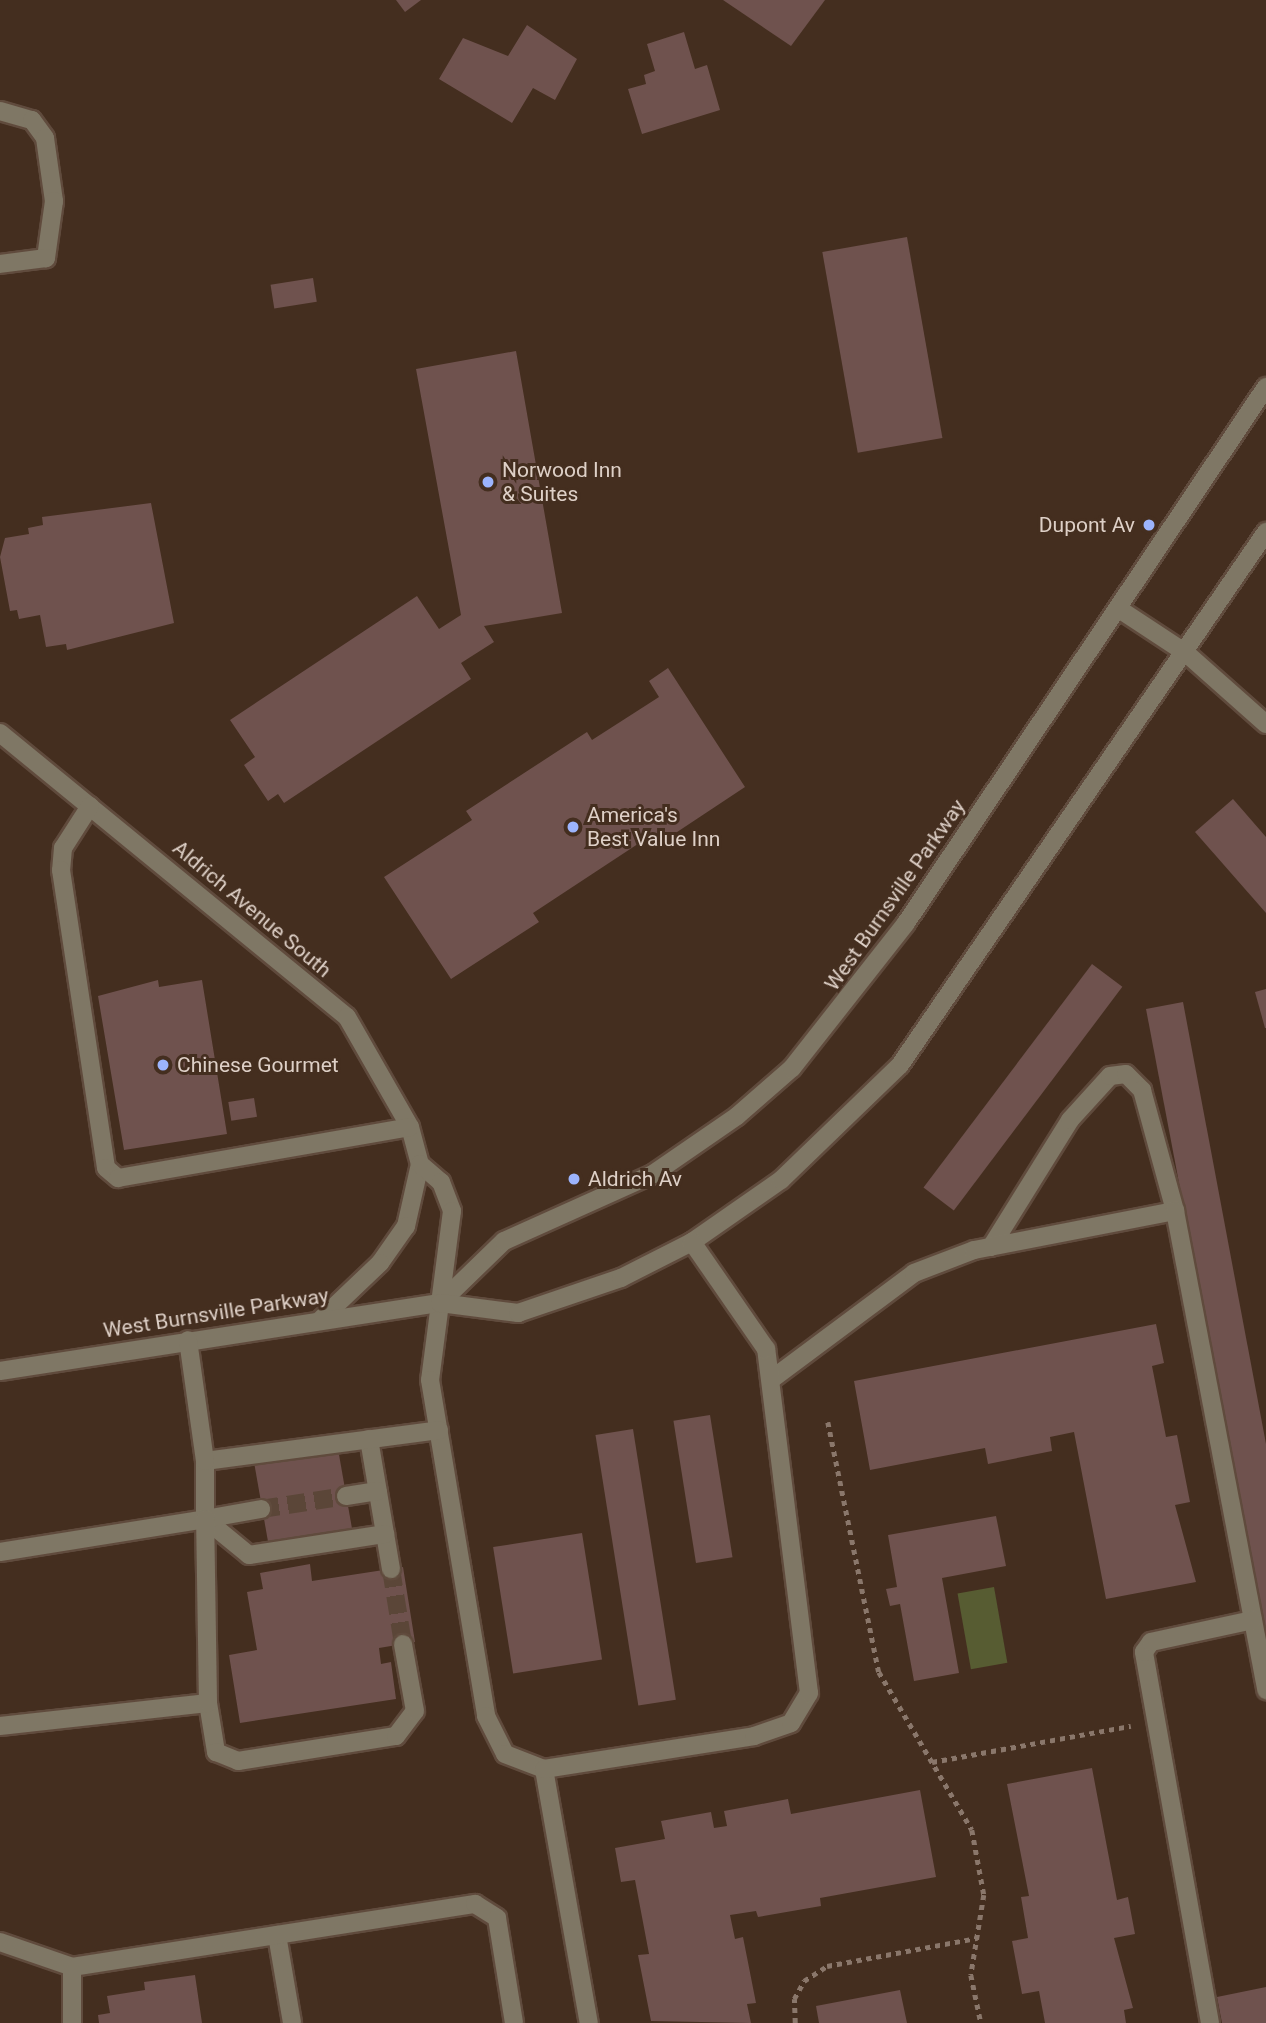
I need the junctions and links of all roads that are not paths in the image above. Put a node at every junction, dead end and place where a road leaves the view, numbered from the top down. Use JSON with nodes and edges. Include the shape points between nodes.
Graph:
{"nodes":[{"id":1,"x":0,"y":111,"type":"edge"},
{"id":2,"x":0,"y":264,"type":"edge"},
{"id":3,"x":1266,"y":387,"type":"edge"},
{"id":4,"x":1266,"y":533,"type":"edge"},
{"id":5,"x":1119,"y":609,"type":"junction"},
{"id":6,"x":1186,"y":653,"type":"junction"},
{"id":7,"x":1266,"y":724,"type":"edge"},
{"id":8,"x":0,"y":733,"type":"edge"},
{"id":9,"x":90,"y":806,"type":"junction"},
{"id":10,"x":410,"y":1127,"type":"junction"},
{"id":11,"x":420,"y":1164,"type":"junction"},
{"id":12,"x":1175,"y":1211,"type":"junction"},
{"id":13,"x":692,"y":1242,"type":"junction"},
{"id":14,"x":991,"y":1247,"type":"junction"},
{"id":15,"x":439,"y":1303,"type":"junction"},
{"id":16,"x":319,"y":1321,"type":"junction"},
{"id":17,"x":188,"y":1340,"type":"junction"},
{"id":18,"x":0,"y":1371,"type":"edge"},
{"id":19,"x":772,"y":1378,"type":"junction"},
{"id":20,"x":439,"y":1430,"type":"junction"},
{"id":21,"x":369,"y":1439,"type":"junction"},
{"id":22,"x":205,"y":1461,"type":"junction"},
{"id":23,"x":378,"y":1491,"type":"junction"},
{"id":24,"x":346,"y":1496,"type":"tunnel mouth"},
{"id":25,"x":261,"y":1509,"type":"tunnel mouth"},
{"id":26,"x":205,"y":1519,"type":"junction"},
{"id":27,"x":385,"y":1534,"type":"junction"},
{"id":28,"x":0,"y":1552,"type":"edge"},
{"id":29,"x":391,"y":1569,"type":"tunnel mouth"},
{"id":30,"x":1253,"y":1619,"type":"junction"},
{"id":31,"x":403,"y":1644,"type":"tunnel mouth"},
{"id":32,"x":1266,"y":1690,"type":"edge"},
{"id":33,"x":208,"y":1703,"type":"junction"},
{"id":34,"x":0,"y":1726,"type":"edge"},
{"id":35,"x":544,"y":1769,"type":"junction"},
{"id":36,"x":277,"y":1935,"type":"junction"},
{"id":37,"x":0,"y":1942,"type":"edge"},
{"id":38,"x":72,"y":1967,"type":"junction"},
{"id":39,"x":72,"y":2023,"type":"edge"},
{"id":40,"x":292,"y":2023,"type":"edge"},
{"id":41,"x":514,"y":2023,"type":"edge"},
{"id":42,"x":589,"y":2023,"type":"edge"},
{"id":43,"x":1210,"y":2023,"type":"edge"}],
"edges":[{"from":1,"to":2,"type":"street","via":[[32,120],[45,138],[54,201],[47,258]]},
{"from":3,"to":5,"type":"street","name":"West Burnsville Parkway"},
{"from":4,"to":6,"type":"street","name":"West Burnsville Parkway"},
{"from":5,"to":6,"type":"street"},
{"from":5,"to":15,"type":"street","name":"West Burnsville Parkway","via":[[905,923],[792,1068],[737,1116],[653,1174],[504,1241]]},
{"from":6,"to":7,"type":"street"},
{"from":6,"to":13,"type":"street","name":"West Burnsville Parkway","via":[[900,1065],[781,1180]]},
{"from":8,"to":9,"type":"street","name":"Aldrich Avenue South"},
{"from":9,"to":10,"type":"street","name":"Aldrich Avenue South","via":[[347,1017]]},
{"from":9,"to":10,"type":"street","via":[[63,848],[61,870],[106,1168],[118,1178]]},
{"from":10,"to":11,"type":"street","name":"Aldrich Avenue South"},
{"from":11,"to":15,"type":"street","name":"Aldrich Avenue South","via":[[441,1182],[452,1211]]},
{"from":11,"to":16,"type":"street","name":"Aldrich Avenue South","via":[[406,1226],[380,1263]]},
{"from":12,"to":14,"type":"street"},
{"from":12,"to":14,"type":"street","via":[[1142,1090],[1126,1074],[1110,1076],[1070,1120]]},
{"from":12,"to":30,"type":"street"},
{"from":13,"to":15,"type":"street","name":"West Burnsville Parkway","via":[[621,1278],[519,1313]]},
{"from":13,"to":19,"type":"street","via":[[766,1349]]},
{"from":14,"to":19,"type":"street","via":[[914,1273]]},
{"from":15,"to":16,"type":"street","name":"West Burnsville Parkway"},
{"from":15,"to":20,"type":"street","name":"Aldrich Avenue South","via":[[430,1380]]},
{"from":16,"to":17,"type":"street","name":"West Burnsville Parkway"},
{"from":17,"to":18,"type":"street","name":"West Burnsville Parkway"},
{"from":17,"to":22,"type":"street"},
{"from":19,"to":35,"type":"street","via":[[809,1693],[791,1723],[754,1736]]},
{"from":20,"to":21,"type":"street"},
{"from":20,"to":35,"type":"street","name":"Aldrich Avenue South","via":[[486,1716],[505,1754]]},
{"from":21,"to":22,"type":"street"},
{"from":21,"to":23,"type":"street"},
{"from":22,"to":26,"type":"street"},
{"from":23,"to":24,"type":"street"},
{"from":23,"to":27,"type":"street"},
{"from":25,"to":26,"type":"street"},
{"from":26,"to":27,"type":"street","via":[[249,1555]]},
{"from":26,"to":28,"type":"street"},
{"from":26,"to":33,"type":"street"},
{"from":27,"to":29,"type":"street"},
{"from":30,"to":32,"type":"street"},
{"from":30,"to":43,"type":"street","via":[[1151,1642],[1144,1652]]},
{"from":31,"to":33,"type":"street","via":[[415,1711],[396,1737],[238,1761],[216,1752]]},
{"from":33,"to":34,"type":"street"},
{"from":35,"to":42,"type":"street"},
{"from":36,"to":38,"type":"street"},
{"from":36,"to":40,"type":"street"},
{"from":36,"to":41,"type":"street","via":[[485,1906],[498,1918]]},
{"from":37,"to":38,"type":"street"},
{"from":38,"to":39,"type":"street"}]}
